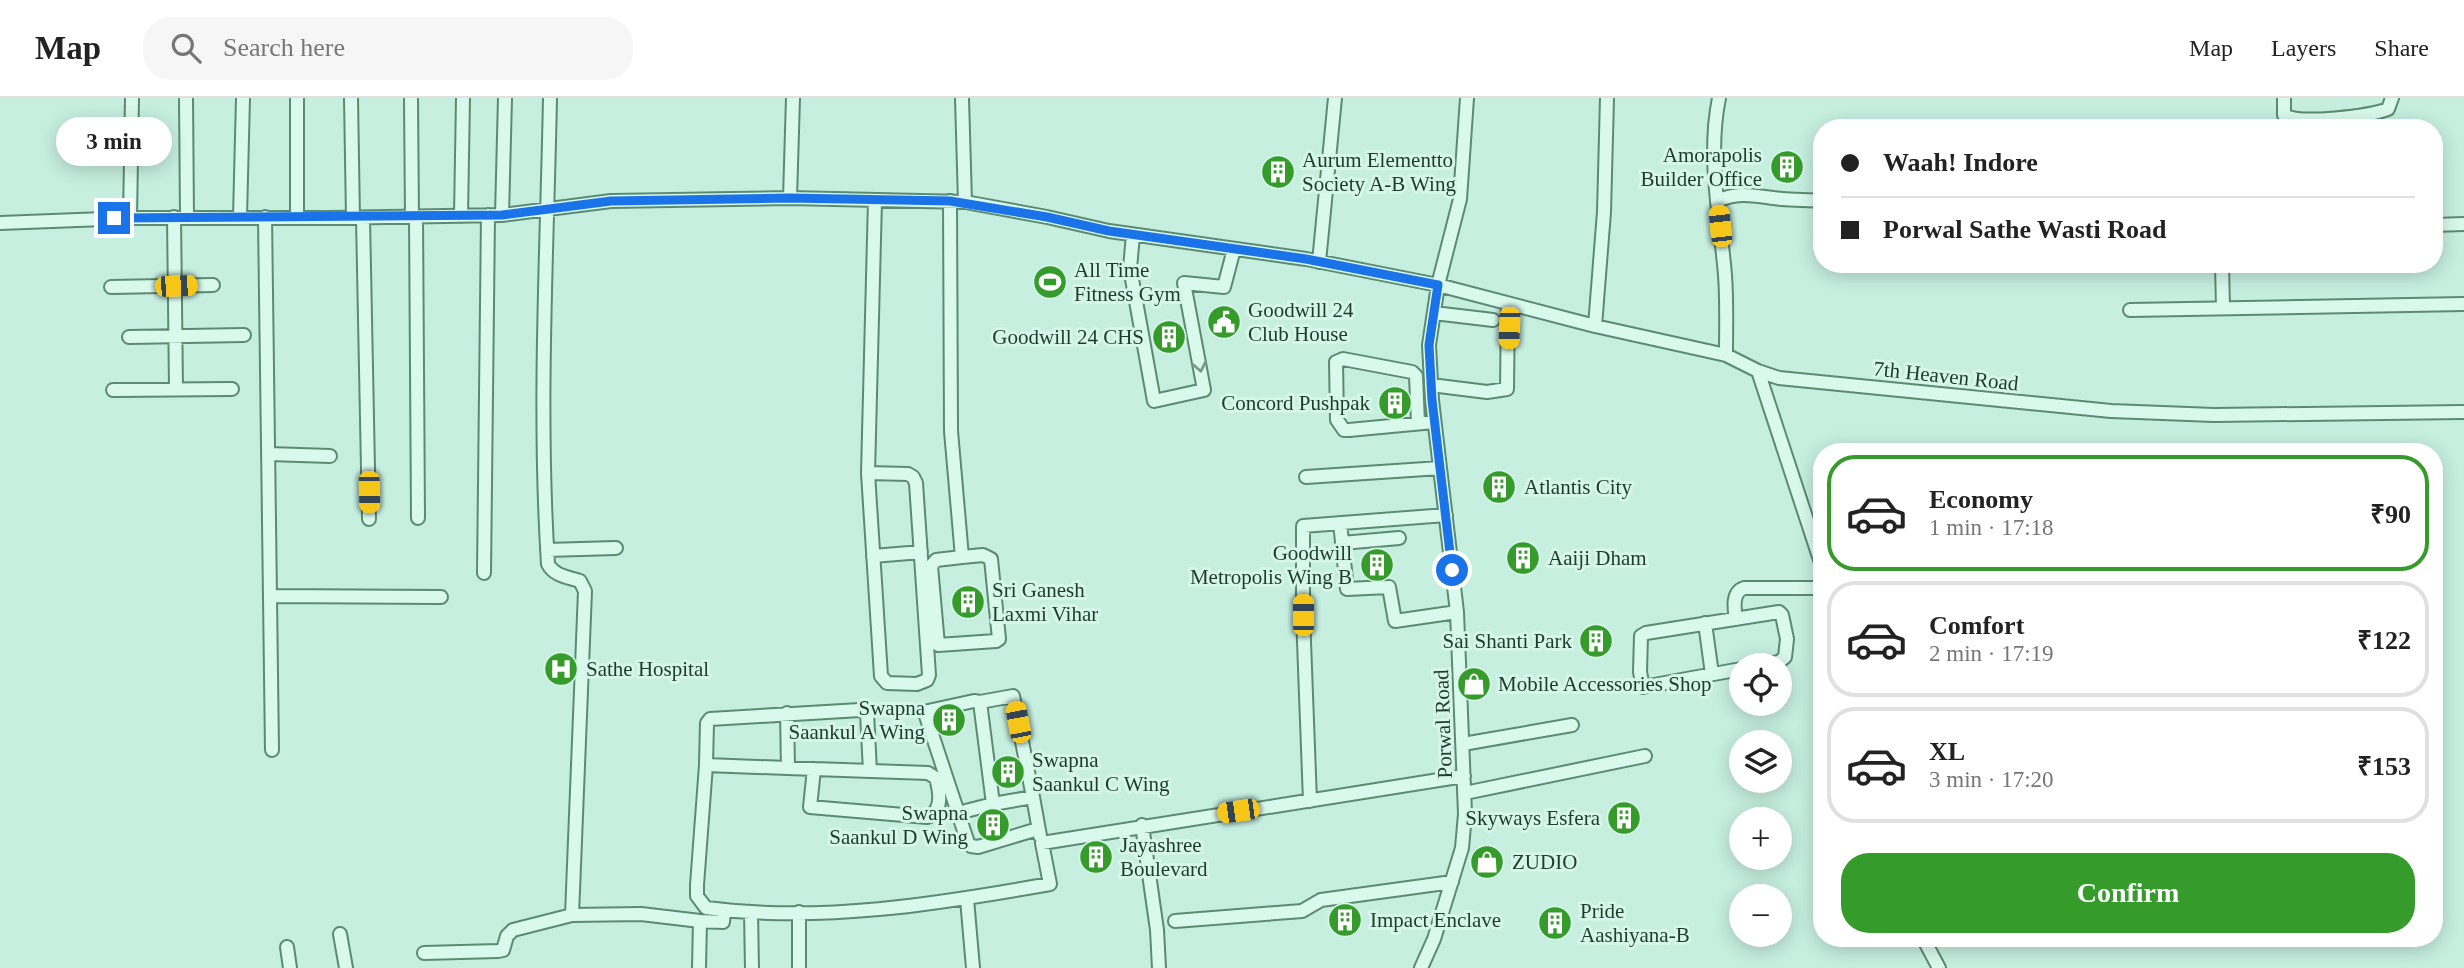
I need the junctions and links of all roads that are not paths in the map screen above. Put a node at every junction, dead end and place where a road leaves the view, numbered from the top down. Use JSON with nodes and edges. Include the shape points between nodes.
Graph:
{"nodes":[{"id":1,"x":132,"y":98,"type":"edge"},
{"id":2,"x":186,"y":98,"type":"edge"},
{"id":3,"x":243,"y":98,"type":"edge"},
{"id":4,"x":297,"y":98,"type":"edge"},
{"id":5,"x":351,"y":98,"type":"edge"},
{"id":6,"x":411,"y":98,"type":"edge"},
{"id":7,"x":463,"y":98,"type":"edge"},
{"id":8,"x":505,"y":98,"type":"edge"},
{"id":9,"x":550,"y":98,"type":"edge"},
{"id":10,"x":793,"y":98,"type":"edge"},
{"id":11,"x":962,"y":98,"type":"edge"},
{"id":12,"x":1335,"y":98,"type":"edge"},
{"id":13,"x":1467,"y":98,"type":"edge"},
{"id":14,"x":1607,"y":98,"type":"edge"},
{"id":15,"x":1720,"y":98,"type":"edge"},
{"id":16,"x":2284,"y":98,"type":"edge"},
{"id":17,"x":2392,"y":98,"type":"edge"},
{"id":18,"x":790,"y":198,"type":"junction"},
{"id":19,"x":875,"y":200,"type":"junction"},
{"id":20,"x":950,"y":201,"type":"junction"},
{"id":21,"x":1717,"y":201,"type":"junction"},
{"id":22,"x":1813,"y":201,"type":"edge"},
{"id":23,"x":965,"y":202,"type":"junction"},
{"id":24,"x":548,"y":210,"type":"junction"},
{"id":25,"x":488,"y":215,"type":"junction"},
{"id":26,"x":502,"y":215,"type":"junction"},
{"id":27,"x":461,"y":216,"type":"junction"},
{"id":28,"x":180,"y":217,"type":"junction"},
{"id":29,"x":240,"y":217,"type":"junction"},
{"id":30,"x":265,"y":217,"type":"junction"},
{"id":31,"x":414,"y":217,"type":"junction"},
{"id":32,"x":130,"y":218,"type":"junction"},
{"id":33,"x":297,"y":218,"type":"junction"},
{"id":34,"x":358,"y":218,"type":"junction"},
{"id":35,"x":0,"y":223,"type":"edge"},
{"id":36,"x":2464,"y":224,"type":"edge"},
{"id":37,"x":2443,"y":225,"type":"edge"},
{"id":38,"x":1133,"y":234,"type":"junction"},
{"id":39,"x":1234,"y":249,"type":"junction"},
{"id":40,"x":1319,"y":262,"type":"junction"},
{"id":41,"x":2222,"y":273,"type":"edge"},
{"id":42,"x":213,"y":285,"type":"dead end"},
{"id":43,"x":1438,"y":285,"type":"junction"},
{"id":44,"x":176,"y":286,"type":"junction"},
{"id":45,"x":111,"y":287,"type":"dead end"},
{"id":46,"x":1508,"y":304,"type":"junction"},
{"id":47,"x":2464,"y":304,"type":"edge"},
{"id":48,"x":2223,"y":308,"type":"junction"},
{"id":49,"x":2130,"y":310,"type":"dead end"},
{"id":50,"x":1434,"y":313,"type":"junction"},
{"id":51,"x":1493,"y":320,"type":"dead end"},
{"id":52,"x":1595,"y":326,"type":"junction"},
{"id":53,"x":244,"y":335,"type":"dead end"},
{"id":54,"x":130,"y":337,"type":"dead end"},
{"id":55,"x":176,"y":337,"type":"junction"},
{"id":56,"x":1726,"y":355,"type":"junction"},
{"id":57,"x":1758,"y":371,"type":"junction"},
{"id":58,"x":1432,"y":385,"type":"junction"},
{"id":59,"x":176,"y":389,"type":"junction"},
{"id":60,"x":232,"y":389,"type":"dead end"},
{"id":61,"x":113,"y":390,"type":"dead end"},
{"id":62,"x":2464,"y":412,"type":"edge"},
{"id":63,"x":1434,"y":422,"type":"junction"},
{"id":64,"x":1418,"y":424,"type":"junction"},
{"id":65,"x":269,"y":454,"type":"junction"},
{"id":66,"x":330,"y":456,"type":"dead end"},
{"id":67,"x":1440,"y":468,"type":"junction"},
{"id":68,"x":869,"y":473,"type":"junction"},
{"id":69,"x":1306,"y":477,"type":"dead end"},
{"id":70,"x":1446,"y":515,"type":"junction"},
{"id":71,"x":418,"y":518,"type":"dead end"},
{"id":72,"x":369,"y":519,"type":"dead end"},
{"id":73,"x":1340,"y":523,"type":"junction"},
{"id":74,"x":1399,"y":538,"type":"dead end"},
{"id":75,"x":1813,"y":539,"type":"edge"},
{"id":76,"x":1342,"y":543,"type":"junction"},
{"id":77,"x":616,"y":548,"type":"dead end"},
{"id":78,"x":547,"y":550,"type":"junction"},
{"id":79,"x":921,"y":552,"type":"junction"},
{"id":80,"x":873,"y":556,"type":"junction"},
{"id":81,"x":962,"y":557,"type":"junction"},
{"id":82,"x":484,"y":573,"type":"dead end"},
{"id":83,"x":1813,"y":588,"type":"edge"},
{"id":84,"x":271,"y":596,"type":"junction"},
{"id":85,"x":441,"y":597,"type":"dead end"},
{"id":86,"x":1457,"y":612,"type":"junction"},
{"id":87,"x":1736,"y":619,"type":"junction"},
{"id":88,"x":1705,"y":623,"type":"junction"},
{"id":89,"x":1785,"y":653,"type":"edge"},
{"id":90,"x":1729,"y":671,"type":"edge"},
{"id":91,"x":1712,"y":674,"type":"junction"},
{"id":92,"x":980,"y":702,"type":"junction"},
{"id":93,"x":787,"y":713,"type":"junction"},
{"id":94,"x":1572,"y":725,"type":"dead end"},
{"id":95,"x":1463,"y":744,"type":"junction"},
{"id":96,"x":272,"y":750,"type":"dead end"},
{"id":97,"x":1645,"y":756,"type":"dead end"},
{"id":98,"x":706,"y":765,"type":"junction"},
{"id":99,"x":789,"y":768,"type":"junction"},
{"id":100,"x":814,"y":769,"type":"junction"},
{"id":101,"x":870,"y":771,"type":"junction"},
{"id":102,"x":1464,"y":776,"type":"junction"},
{"id":103,"x":1465,"y":793,"type":"junction"},
{"id":104,"x":1033,"y":797,"type":"junction"},
{"id":105,"x":1310,"y":801,"type":"junction"},
{"id":106,"x":993,"y":804,"type":"junction"},
{"id":107,"x":958,"y":813,"type":"junction"},
{"id":108,"x":1142,"y":825,"type":"junction"},
{"id":109,"x":1038,"y":829,"type":"junction"},
{"id":110,"x":1042,"y":843,"type":"junction"},
{"id":111,"x":1452,"y":882,"type":"junction"},
{"id":112,"x":967,"y":899,"type":"junction"},
{"id":113,"x":724,"y":910,"type":"junction"},
{"id":114,"x":751,"y":912,"type":"junction"},
{"id":115,"x":799,"y":912,"type":"junction"},
{"id":116,"x":572,"y":915,"type":"junction"},
{"id":117,"x":700,"y":921,"type":"junction"},
{"id":118,"x":1175,"y":922,"type":"dead end"},
{"id":119,"x":340,"y":934,"type":"dead end"},
{"id":120,"x":287,"y":947,"type":"dead end"},
{"id":121,"x":1928,"y":947,"type":"edge"},
{"id":122,"x":424,"y":953,"type":"dead end"},
{"id":123,"x":290,"y":968,"type":"edge"},
{"id":124,"x":346,"y":968,"type":"edge"},
{"id":125,"x":699,"y":968,"type":"edge"},
{"id":126,"x":752,"y":968,"type":"edge"},
{"id":127,"x":799,"y":968,"type":"edge"},
{"id":128,"x":973,"y":968,"type":"edge"},
{"id":129,"x":1158,"y":968,"type":"edge"},
{"id":130,"x":1421,"y":968,"type":"edge"},
{"id":131,"x":1939,"y":968,"type":"edge"}],
"edges":[{"from":1,"to":32,"type":"street"},
{"from":2,"to":28,"type":"street"},
{"from":3,"to":29,"type":"street"},
{"from":4,"to":33,"type":"street"},
{"from":5,"to":34,"type":"street"},
{"from":6,"to":31,"type":"street"},
{"from":7,"to":27,"type":"street"},
{"from":8,"to":26,"type":"street"},
{"from":9,"to":24,"type":"street"},
{"from":10,"to":18,"type":"street"},
{"from":11,"to":23,"type":"street"},
{"from":12,"to":40,"type":"street"},
{"from":13,"to":43,"type":"street","name":"Porwal Road","via":[[1461,199]]},
{"from":14,"to":52,"type":"street"},
{"from":15,"to":21,"type":"street","via":[[1714,159]]},
{"from":16,"to":17,"type":"street","via":[[2284,115],[2304,119],[2378,113],[2388,109]]},
{"from":18,"to":19,"type":"street","name":"7th Heaven Road"},
{"from":18,"to":24,"type":"street","name":"7th Heaven Road","via":[[611,201]]},
{"from":19,"to":20,"type":"street","name":"7th Heaven Road"},
{"from":19,"to":68,"type":"street"},
{"from":20,"to":23,"type":"street","name":"7th Heaven Road"},
{"from":20,"to":81,"type":"street","via":[[951,430]]},
{"from":21,"to":22,"type":"street","via":[[1742,194]]},
{"from":21,"to":56,"type":"street","via":[[1725,276]]},
{"from":23,"to":38,"type":"street","name":"7th Heaven Road"},
{"from":24,"to":26,"type":"street","name":"7th Heaven Road"},
{"from":24,"to":78,"type":"street"},
{"from":25,"to":26,"type":"street","name":"7th Heaven Road"},
{"from":25,"to":27,"type":"street","name":"7th Heaven Road"},
{"from":25,"to":82,"type":"street"},
{"from":27,"to":31,"type":"street","name":"7th Heaven Road"},
{"from":28,"to":29,"type":"street","name":"7th Heaven Road"},
{"from":28,"to":32,"type":"street","name":"7th Heaven Road"},
{"from":28,"to":44,"type":"street"},
{"from":29,"to":30,"type":"street","name":"7th Heaven Road"},
{"from":30,"to":33,"type":"street","name":"7th Heaven Road"},
{"from":30,"to":65,"type":"street"},
{"from":31,"to":34,"type":"street","name":"7th Heaven Road"},
{"from":31,"to":71,"type":"street"},
{"from":32,"to":35,"type":"street","name":"7th Heaven Road"},
{"from":33,"to":34,"type":"street","name":"7th Heaven Road"},
{"from":34,"to":72,"type":"street"},
{"from":36,"to":37,"type":"street"},
{"from":38,"to":39,"type":"street","name":"7th Heaven Road"},
{"from":39,"to":38,"type":"street","one_way":true,"via":[[1224,288],[1184,283],[1204,390],[1154,401],[1130,268]]},
{"from":39,"to":40,"type":"street","name":"7th Heaven Road"},
{"from":40,"to":43,"type":"street","name":"7th Heaven Road"},
{"from":41,"to":48,"type":"street"},
{"from":42,"to":44,"type":"street"},
{"from":43,"to":46,"type":"street","name":"7th Heaven Road"},
{"from":43,"to":50,"type":"street","name":"Porwal Road"},
{"from":44,"to":45,"type":"street"},
{"from":44,"to":55,"type":"street"},
{"from":46,"to":52,"type":"street","name":"7th Heaven Road"},
{"from":46,"to":58,"type":"street","via":[[1507,389],[1487,392]]},
{"from":47,"to":48,"type":"street"},
{"from":48,"to":49,"type":"street"},
{"from":50,"to":51,"type":"street"},
{"from":50,"to":58,"type":"street","name":"Porwal Road","via":[[1429,345]]},
{"from":52,"to":56,"type":"street","name":"7th Heaven Road"},
{"from":53,"to":55,"type":"street"},
{"from":54,"to":55,"type":"street"},
{"from":55,"to":59,"type":"street"},
{"from":56,"to":57,"type":"street","name":"7th Heaven Road"},
{"from":57,"to":62,"type":"street","name":"7th Heaven Road","via":[[1779,378],[2111,411],[2214,415]]},
{"from":57,"to":75,"type":"street"},
{"from":58,"to":63,"type":"street","name":"Porwal Road"},
{"from":59,"to":60,"type":"street"},
{"from":59,"to":61,"type":"street"},
{"from":63,"to":64,"type":"street"},
{"from":63,"to":67,"type":"street","name":"Porwal Road"},
{"from":64,"to":64,"type":"street","via":[[1344,430],[1337,420],[1336,362],[1343,359],[1412,372],[1416,376]]},
{"from":65,"to":66,"type":"street"},
{"from":65,"to":84,"type":"street"},
{"from":67,"to":69,"type":"street"},
{"from":67,"to":70,"type":"street","name":"Porwal Road"},
{"from":68,"to":79,"type":"street","via":[[913,477]]},
{"from":68,"to":80,"type":"street"},
{"from":70,"to":73,"type":"street"},
{"from":70,"to":86,"type":"street","name":"Porwal Road"},
{"from":73,"to":76,"type":"street"},
{"from":73,"to":105,"type":"street","via":[[1303,526]]},
{"from":74,"to":76,"type":"street"},
{"from":76,"to":86,"type":"street","via":[[1348,589],[1389,587],[1394,621]]},
{"from":77,"to":78,"type":"street"},
{"from":78,"to":116,"type":"street","via":[[551,570],[580,581],[584,591]]},
{"from":79,"to":80,"type":"street"},
{"from":79,"to":80,"type":"street","via":[[929,675],[917,684],[887,683],[881,676]]},
{"from":81,"to":81,"type":"street","via":[[991,559],[999,639],[938,645],[931,566],[936,560]]},
{"from":83,"to":87,"type":"street","via":[[1738,590]]},
{"from":84,"to":85,"type":"street"},
{"from":84,"to":96,"type":"street"},
{"from":86,"to":95,"type":"street","name":"Porwal Road"},
{"from":87,"to":88,"type":"street"},
{"from":87,"to":89,"type":"street","via":[[1782,614]]},
{"from":88,"to":91,"type":"street"},
{"from":88,"to":91,"type":"street","via":[[1641,636],[1640,682],[1643,687]]},
{"from":90,"to":91,"type":"street"},
{"from":92,"to":104,"type":"street","via":[[1013,696]]},
{"from":92,"to":106,"type":"street"},
{"from":92,"to":107,"type":"street","via":[[934,708],[926,716]]},
{"from":93,"to":98,"type":"street","via":[[710,719]]},
{"from":93,"to":99,"type":"street"},
{"from":93,"to":101,"type":"street","via":[[864,710]]},
{"from":94,"to":95,"type":"street"},
{"from":95,"to":102,"type":"street","name":"Porwal Road"},
{"from":97,"to":103,"type":"street"},
{"from":98,"to":99,"type":"street"},
{"from":98,"to":113,"type":"street","via":[[697,896],[706,908]]},
{"from":99,"to":100,"type":"street"},
{"from":100,"to":101,"type":"street"},
{"from":100,"to":101,"type":"street","via":[[810,807],[926,817],[939,808],[938,784],[932,775]]},
{"from":102,"to":103,"type":"street","name":"Porwal Road"},
{"from":102,"to":105,"type":"street"},
{"from":103,"to":111,"type":"street","name":"Porwal Road","via":[[1462,848]]},
{"from":104,"to":106,"type":"street"},
{"from":104,"to":109,"type":"street"},
{"from":105,"to":108,"type":"street"},
{"from":106,"to":107,"type":"street"},
{"from":107,"to":109,"type":"street","via":[[971,846]]},
{"from":108,"to":110,"type":"street"},
{"from":108,"to":129,"type":"street"},
{"from":109,"to":110,"type":"street"},
{"from":110,"to":112,"type":"street","via":[[1050,884]]},
{"from":111,"to":118,"type":"street","via":[[1321,900],[1302,911]]},
{"from":111,"to":130,"type":"street","name":"Porwal Road"},
{"from":112,"to":115,"type":"street","via":[[877,911]]},
{"from":112,"to":128,"type":"street"},
{"from":113,"to":114,"type":"street"},
{"from":113,"to":117,"type":"street","via":[[723,922]]},
{"from":114,"to":115,"type":"street"},
{"from":114,"to":126,"type":"street"},
{"from":115,"to":127,"type":"street"},
{"from":116,"to":117,"type":"street","via":[[641,914]]},
{"from":116,"to":122,"type":"street","via":[[513,930],[503,950]]},
{"from":117,"to":125,"type":"street"},
{"from":119,"to":124,"type":"street"},
{"from":120,"to":123,"type":"street"},
{"from":121,"to":131,"type":"street"}]}
